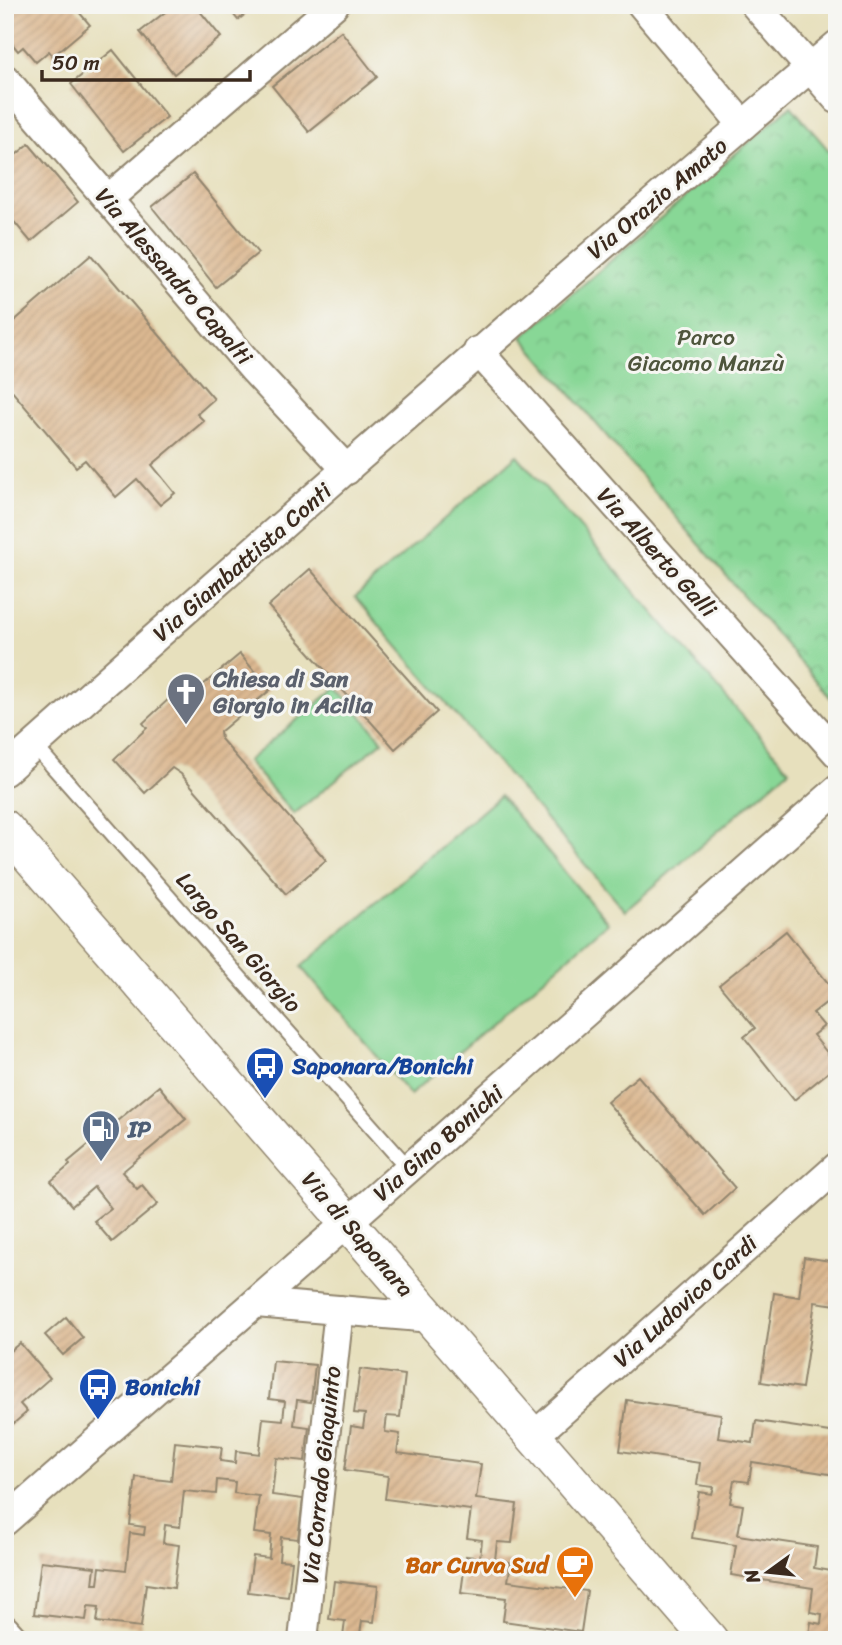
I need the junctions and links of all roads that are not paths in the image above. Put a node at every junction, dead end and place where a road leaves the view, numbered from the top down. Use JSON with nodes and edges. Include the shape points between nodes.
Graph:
{"nodes":[{"id":1,"x":334,"y":5,"type":"edge"},
{"id":2,"x":642,"y":5,"type":"edge"},
{"id":3,"x":755,"y":5,"type":"edge"},
{"id":4,"x":837,"y":45,"type":"edge"},
{"id":5,"x":809,"y":68,"type":"junction"},
{"id":6,"x":5,"y":79,"type":"edge"},
{"id":7,"x":837,"y":99,"type":"edge"},
{"id":8,"x":743,"y":125,"type":"junction"},
{"id":9,"x":108,"y":199,"type":"junction"},
{"id":10,"x":478,"y":351,"type":"junction"},
{"id":11,"x":347,"y":470,"type":"junction"},
{"id":12,"x":34,"y":745,"type":"junction"},
{"id":13,"x":837,"y":753,"type":"edge"},
{"id":14,"x":5,"y":771,"type":"edge"},
{"id":15,"x":837,"y":790,"type":"edge"},
{"id":16,"x":5,"y":828,"type":"edge"},
{"id":17,"x":837,"y":1167,"type":"edge"},
{"id":18,"x":409,"y":1169,"type":"junction"},
{"id":19,"x":348,"y":1222,"type":"junction"},
{"id":20,"x":256,"y":1303,"type":"junction"},
{"id":21,"x":339,"y":1310,"type":"junction"},
{"id":22,"x":432,"y":1318,"type":"junction"},
{"id":23,"x":534,"y":1436,"type":"junction"},
{"id":24,"x":5,"y":1521,"type":"edge"},
{"id":25,"x":5,"y":1630,"type":"edge"},
{"id":26,"x":14,"y":1640,"type":"edge"},
{"id":27,"x":303,"y":1640,"type":"edge"},
{"id":28,"x":710,"y":1640,"type":"edge"}],
"edges":[{"from":1,"to":9,"type":"street"},
{"from":2,"to":8,"type":"street"},
{"from":3,"to":5,"type":"street"},
{"from":4,"to":5,"type":"street","name":"Via Orazio Amato"},
{"from":5,"to":7,"type":"street"},
{"from":5,"to":8,"type":"street","name":"Via Orazio Amato"},
{"from":6,"to":9,"type":"street","name":"Via Alessandro Capalti"},
{"from":8,"to":10,"type":"street","name":"Via Orazio Amato"},
{"from":9,"to":11,"type":"street","name":"Via Alessandro Capalti","via":[[253,369]]},
{"from":10,"to":11,"type":"street","name":"Via Giambattista Conti"},
{"from":10,"to":13,"type":"street","name":"Via Alberto Galli"},
{"from":11,"to":12,"type":"street","name":"Via Giambattista Conti"},
{"from":12,"to":14,"type":"street","name":"Via Giambattista Conti"},
{"from":12,"to":18,"type":"lane","name":"Largo San Giorgio"},
{"from":15,"to":18,"type":"street","name":"Via Gino Bonichi"},
{"from":16,"to":19,"type":"street","name":"Via di Saponara"},
{"from":17,"to":23,"type":"street","name":"Via Ludovico Cardi"},
{"from":18,"to":19,"type":"street","name":"Via Gino Bonichi"},
{"from":19,"to":20,"type":"street","name":"Via Gino Bonichi"},
{"from":19,"to":22,"type":"street","name":"Via di Saponara"},
{"from":20,"to":21,"type":"street"},
{"from":20,"to":24,"type":"street","name":"Via Gino Bonichi"},
{"from":21,"to":22,"type":"street"},
{"from":21,"to":27,"type":"street","name":"Via Corrado Giaquinto"},
{"from":22,"to":23,"type":"street","name":"Via di Saponara"},
{"from":23,"to":28,"type":"street","name":"Via di Saponara"},
{"from":25,"to":26,"type":"street"}]}
